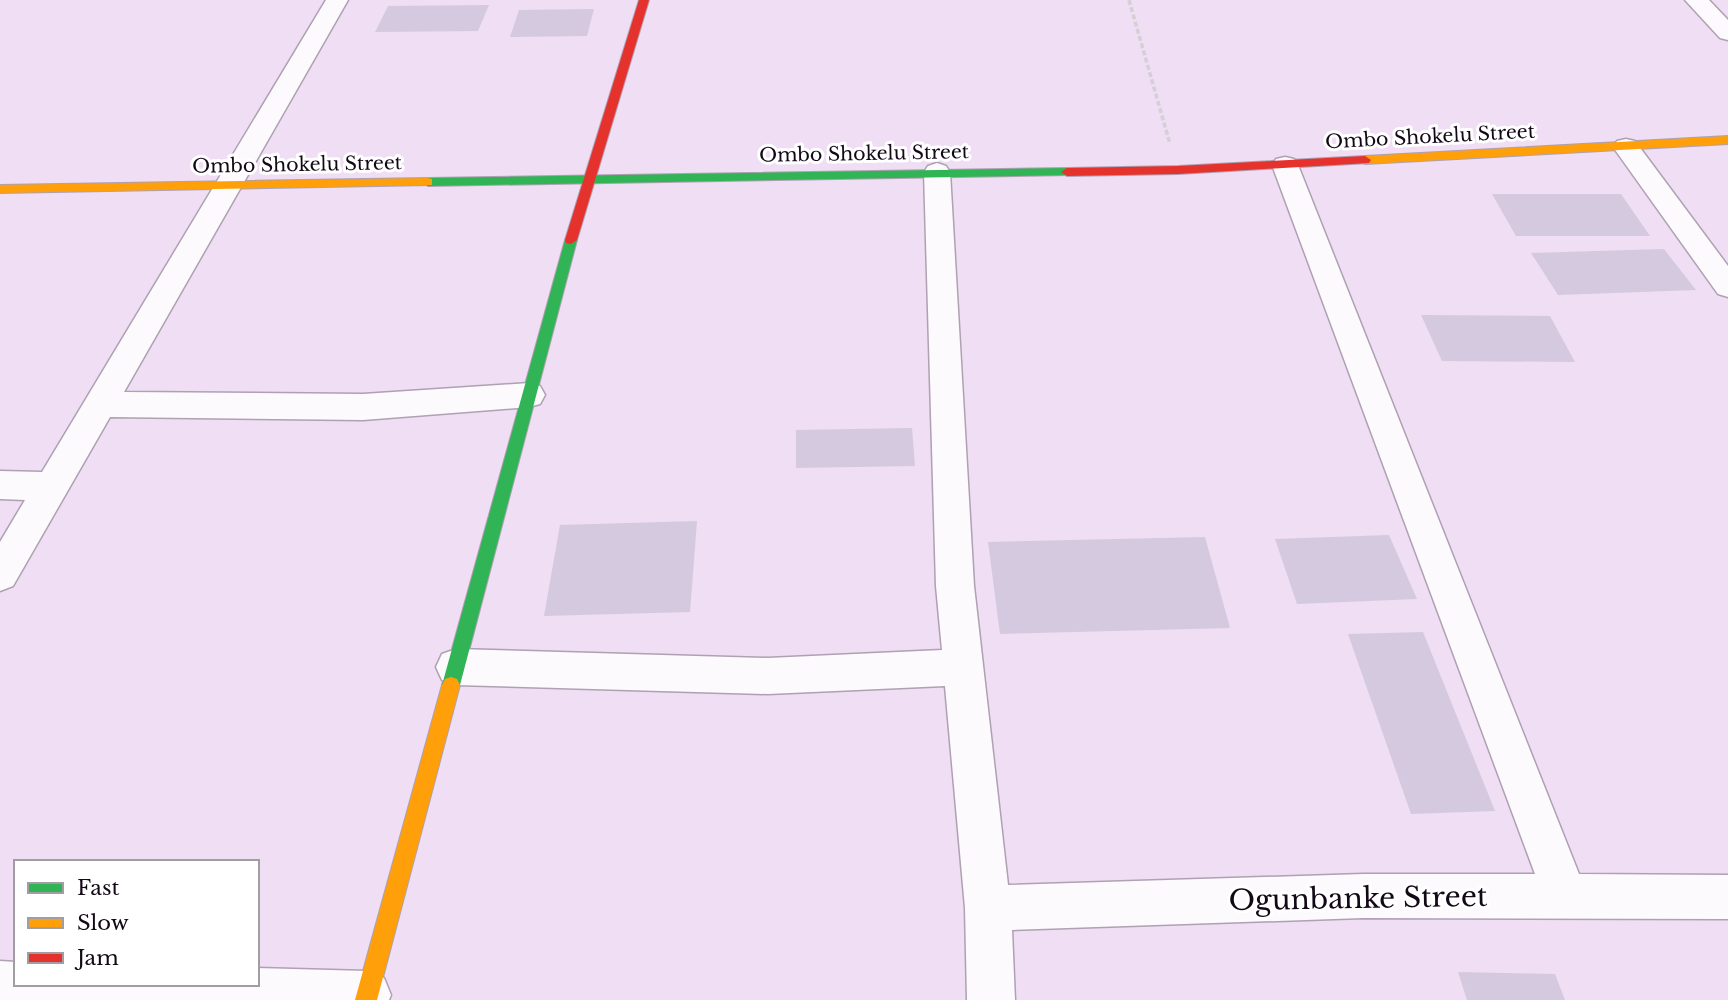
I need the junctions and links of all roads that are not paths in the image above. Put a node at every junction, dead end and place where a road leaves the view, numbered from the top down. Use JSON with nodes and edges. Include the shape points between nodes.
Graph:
{"nodes":[{"id":1,"x":337,"y":0,"type":"edge"},
{"id":2,"x":644,"y":0,"type":"edge"},
{"id":3,"x":1696,"y":0,"type":"edge"},
{"id":4,"x":1728,"y":33,"type":"edge"},
{"id":5,"x":1728,"y":140,"type":"edge"},
{"id":6,"x":1626,"y":147,"type":"junction"},
{"id":7,"x":1285,"y":165,"type":"junction"},
{"id":8,"x":937,"y":172,"type":"junction"},
{"id":9,"x":587,"y":179,"type":"junction"},
{"id":10,"x":230,"y":187,"type":"junction"},
{"id":11,"x":0,"y":189,"type":"edge"},
{"id":12,"x":1728,"y":287,"type":"edge"},
{"id":13,"x":529,"y":395,"type":"junction"},
{"id":14,"x":100,"y":404,"type":"junction"},
{"id":15,"x":0,"y":485,"type":"edge"},
{"id":16,"x":50,"y":487,"type":"junction"},
{"id":17,"x":0,"y":575,"type":"edge"},
{"id":18,"x":456,"y":667,"type":"junction"},
{"id":19,"x":964,"y":667,"type":"junction"},
{"id":20,"x":1565,"y":895,"type":"junction"},
{"id":21,"x":1728,"y":897,"type":"edge"},
{"id":22,"x":988,"y":908,"type":"junction"},
{"id":23,"x":28,"y":986,"type":"edge"},
{"id":24,"x":367,"y":998,"type":"edge"},
{"id":25,"x":991,"y":1000,"type":"edge"}],
"edges":[{"from":1,"to":10,"type":"street"},
{"from":2,"to":9,"type":"street"},
{"from":3,"to":4,"type":"street"},
{"from":5,"to":6,"type":"street","name":"Ombo Shokelu Street"},
{"from":6,"to":7,"type":"street","name":"Ombo Shokelu Street"},
{"from":6,"to":12,"type":"street"},
{"from":7,"to":8,"type":"street","name":"Ombo Shokelu Street"},
{"from":7,"to":20,"type":"street"},
{"from":8,"to":9,"type":"street","name":"Ombo Shokelu Street"},
{"from":8,"to":19,"type":"street","via":[[955,586]]},
{"from":9,"to":10,"type":"street","name":"Ombo Shokelu Street"},
{"from":9,"to":13,"type":"street"},
{"from":10,"to":11,"type":"street","name":"Ombo Shokelu Street"},
{"from":10,"to":14,"type":"street"},
{"from":13,"to":14,"type":"street","via":[[363,407]]},
{"from":13,"to":18,"type":"street"},
{"from":14,"to":16,"type":"street"},
{"from":15,"to":16,"type":"street"},
{"from":16,"to":17,"type":"street"},
{"from":18,"to":19,"type":"street","via":[[768,676]]},
{"from":18,"to":24,"type":"street"},
{"from":19,"to":22,"type":"street"},
{"from":20,"to":21,"type":"street","name":"Ogunbanke Street"},
{"from":20,"to":22,"type":"street","name":"Ogunbanke Street","via":[[1363,896]]},
{"from":22,"to":25,"type":"street"},
{"from":23,"to":24,"type":"street"}]}
